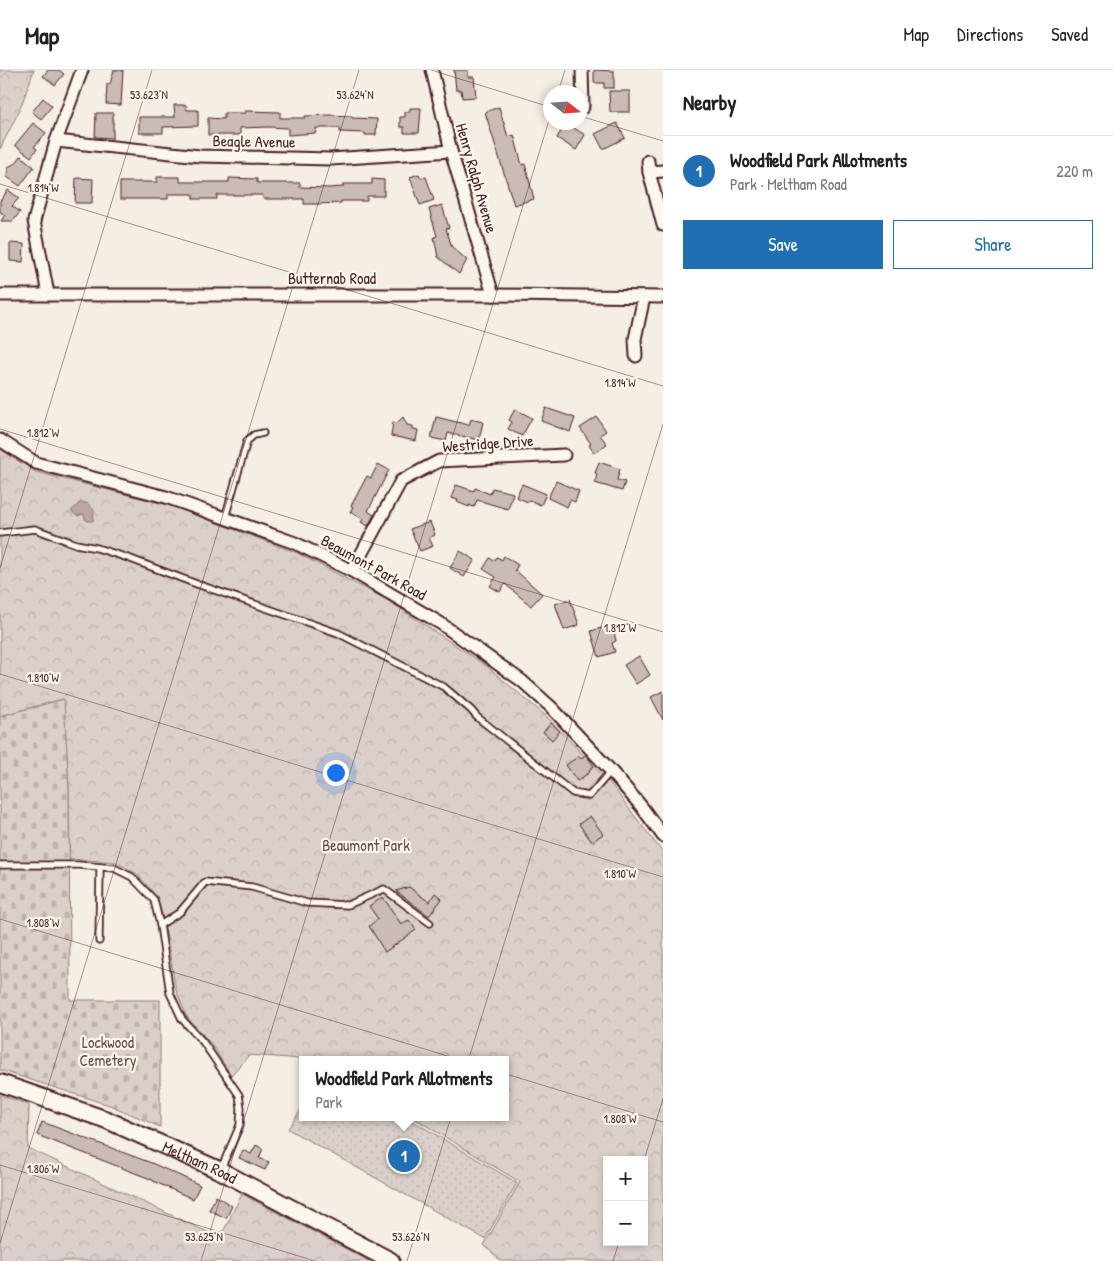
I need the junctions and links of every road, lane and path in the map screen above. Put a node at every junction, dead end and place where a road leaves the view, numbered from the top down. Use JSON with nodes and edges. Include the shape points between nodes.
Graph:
{"nodes":[{"id":1,"x":82,"y":70,"type":"edge"},
{"id":2,"x":432,"y":70,"type":"edge"},
{"id":3,"x":582,"y":70,"type":"edge"},
{"id":4,"x":582,"y":85,"type":"edge"},
{"id":5,"x":56,"y":141,"type":"junction"},
{"id":6,"x":451,"y":151,"type":"junction"},
{"id":7,"x":663,"y":171,"type":"edge"},
{"id":8,"x":663,"y":224,"type":"edge"},
{"id":9,"x":48,"y":294,"type":"junction"},
{"id":10,"x":493,"y":294,"type":"junction"},
{"id":11,"x":0,"y":295,"type":"edge"},
{"id":12,"x":644,"y":297,"type":"junction"},
{"id":13,"x":663,"y":297,"type":"edge"},
{"id":14,"x":636,"y":356,"type":"dead end"},
{"id":15,"x":263,"y":433,"type":"dead end"},
{"id":16,"x":0,"y":440,"type":"edge"},
{"id":17,"x":564,"y":455,"type":"dead end"},
{"id":18,"x":224,"y":518,"type":"junction"},
{"id":19,"x":0,"y":533,"type":"edge"},
{"id":20,"x":352,"y":572,"type":"junction"},
{"id":21,"x":611,"y":771,"type":"junction"},
{"id":22,"x":663,"y":836,"type":"edge"},
{"id":23,"x":0,"y":866,"type":"edge"},
{"id":24,"x":100,"y":867,"type":"junction"},
{"id":25,"x":430,"y":923,"type":"dead end"},
{"id":26,"x":160,"y":925,"type":"junction"},
{"id":27,"x":99,"y":941,"type":"dead end"},
{"id":28,"x":0,"y":1083,"type":"edge"},
{"id":29,"x":220,"y":1171,"type":"junction"},
{"id":30,"x":391,"y":1261,"type":"edge"}],
"edges":[{"from":1,"to":5,"type":"street"},
{"from":2,"to":6,"type":"street","name":"Henry Ralph Avenue"},
{"from":3,"to":4,"type":"street"},
{"from":5,"to":6,"type":"street","name":"Beagle Avenue","via":[[200,156],[331,159]]},
{"from":5,"to":9,"type":"street","via":[[34,221]]},
{"from":6,"to":10,"type":"street","name":"Henry Ralph Avenue"},
{"from":7,"to":8,"type":"street","via":[[648,166]]},
{"from":9,"to":10,"type":"street","name":"Butternab Road"},
{"from":9,"to":11,"type":"street","name":"Butternab Road"},
{"from":10,"to":12,"type":"street","name":"Butternab Road"},
{"from":12,"to":13,"type":"street","name":"Butternab Road"},
{"from":12,"to":14,"type":"street","via":[[635,339]]},
{"from":15,"to":18,"type":"lane","via":[[247,440]]},
{"from":16,"to":18,"type":"street","name":"Beaumont Park Road","via":[[36,463],[166,497]]},
{"from":17,"to":20,"type":"street","name":"Westridge Drive","via":[[439,461],[401,481]]},
{"from":18,"to":20,"type":"street","name":"Beaumont Park Road","via":[[294,543]]},
{"from":19,"to":21,"type":"lane","via":[[34,529],[128,558],[338,632],[444,687],[573,793],[589,796]]},
{"from":20,"to":21,"type":"street","name":"Beaumont Park Road","via":[[440,623],[522,681]]},
{"from":21,"to":22,"type":"street","name":"Beaumont Park Road"},
{"from":23,"to":24,"type":"lane"},
{"from":24,"to":26,"type":"lane","via":[[114,868],[132,877],[154,900]]},
{"from":24,"to":27,"type":"lane"},
{"from":25,"to":26,"type":"lane","via":[[384,889],[348,905],[307,903],[252,887],[205,882],[180,912]]},
{"from":26,"to":29,"type":"lane","via":[[174,1002],[182,1019],[203,1042],[239,1094],[240,1125]]},
{"from":28,"to":29,"type":"main road","name":"Meltham Road","via":[[107,1120]]},
{"from":29,"to":30,"type":"main road","name":"Meltham Road"}]}
